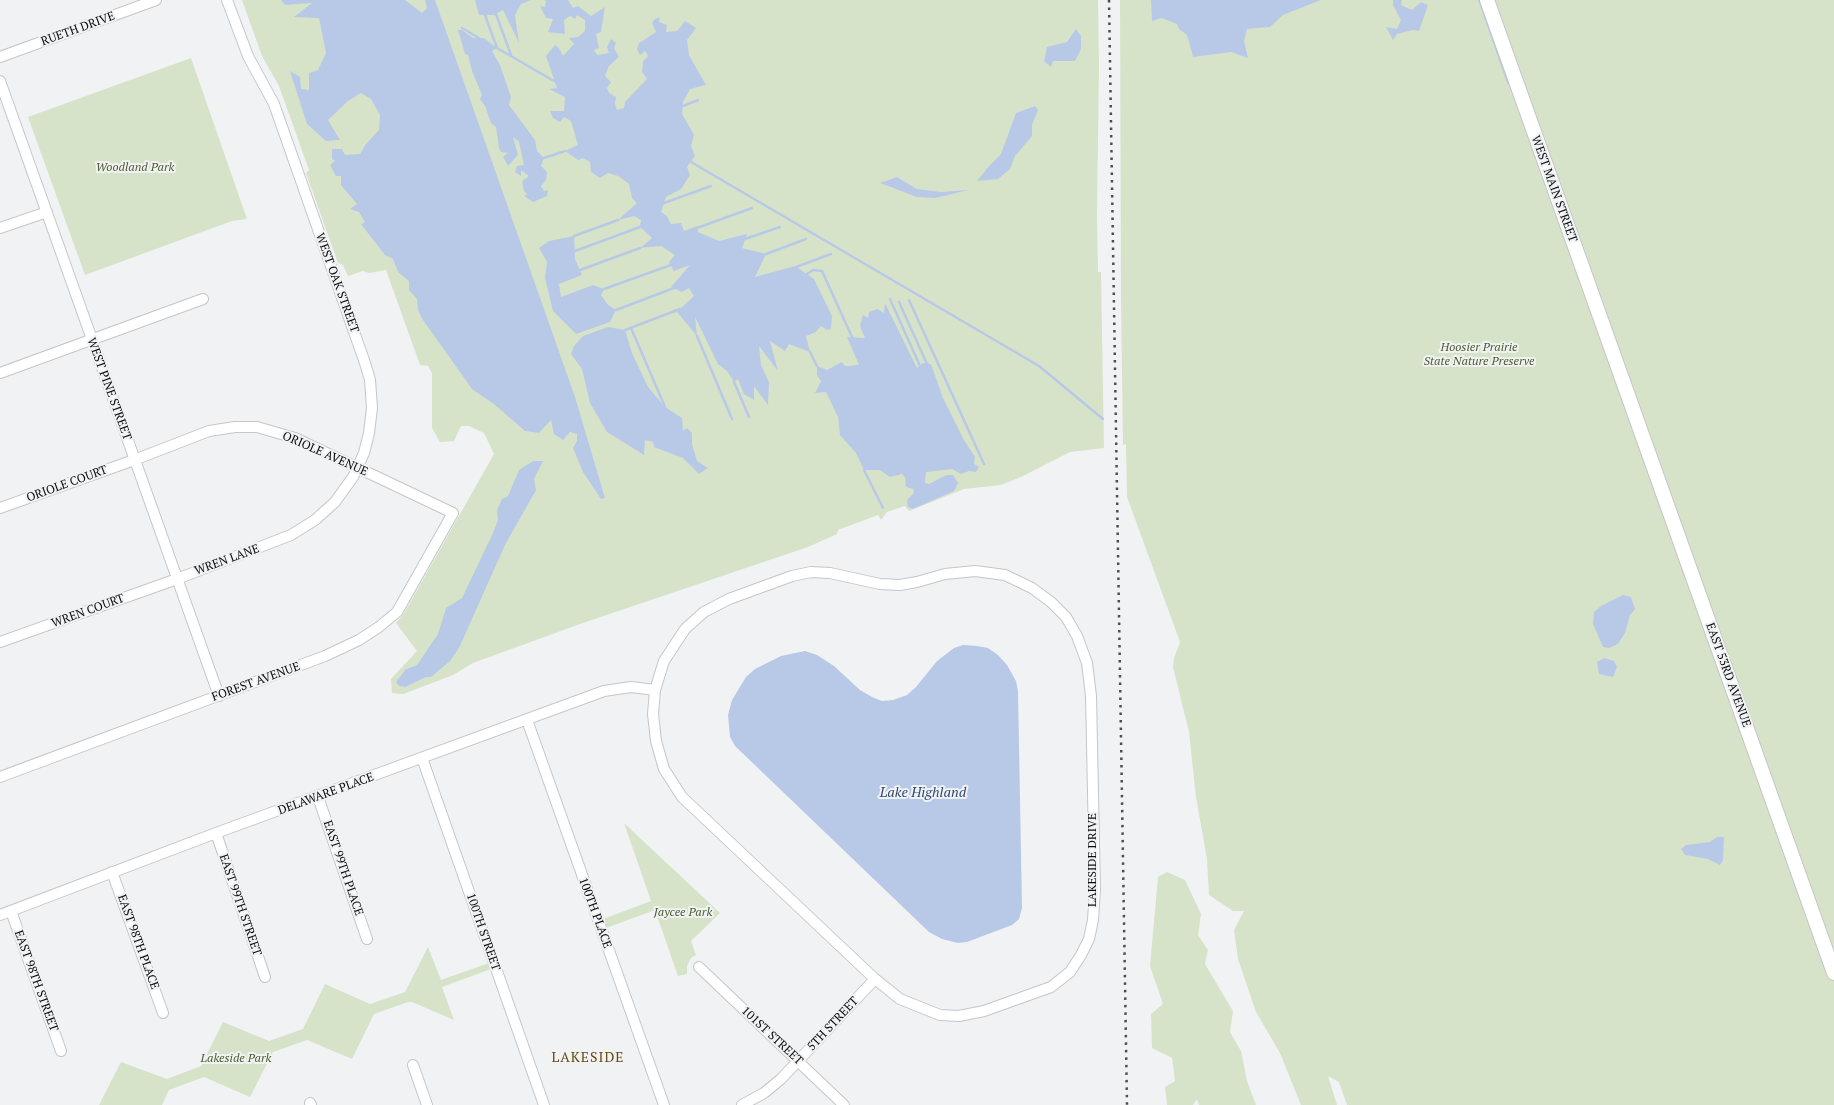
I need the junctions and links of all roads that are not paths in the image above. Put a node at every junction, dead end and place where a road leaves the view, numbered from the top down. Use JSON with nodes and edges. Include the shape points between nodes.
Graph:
{"nodes":[{"id":1,"x":156,"y":0,"type":"edge"},
{"id":2,"x":227,"y":0,"type":"edge"},
{"id":3,"x":1486,"y":0,"type":"edge"},
{"id":4,"x":0,"y":57,"type":"edge"},
{"id":5,"x":0,"y":82,"type":"edge"},
{"id":6,"x":47,"y":212,"type":"junction"},
{"id":7,"x":0,"y":228,"type":"edge"},
{"id":8,"x":203,"y":299,"type":"dead end"},
{"id":9,"x":92,"y":340,"type":"junction"},
{"id":10,"x":0,"y":372,"type":"edge"},
{"id":11,"x":1622,"y":378,"type":"joint"},
{"id":12,"x":134,"y":460,"type":"junction"},
{"id":13,"x":358,"y":468,"type":"junction"},
{"id":14,"x":0,"y":508,"type":"edge"},
{"id":15,"x":452,"y":513,"type":"joint"},
{"id":16,"x":276,"y":542,"type":"joint"},
{"id":17,"x":177,"y":579,"type":"junction"},
{"id":18,"x":0,"y":642,"type":"edge"},
{"id":19,"x":655,"y":690,"type":"junction"},
{"id":20,"x":219,"y":696,"type":"junction"},
{"id":21,"x":527,"y":720,"type":"junction"},
{"id":22,"x":422,"y":758,"type":"junction"},
{"id":23,"x":0,"y":777,"type":"edge"},
{"id":24,"x":318,"y":797,"type":"junction"},
{"id":25,"x":216,"y":833,"type":"junction"},
{"id":26,"x":112,"y":872,"type":"junction"},
{"id":27,"x":11,"y":911,"type":"junction"},
{"id":28,"x":0,"y":915,"type":"edge"},
{"id":29,"x":367,"y":939,"type":"dead end"},
{"id":30,"x":699,"y":967,"type":"dead end"},
{"id":31,"x":1834,"y":973,"type":"edge"},
{"id":32,"x":265,"y":976,"type":"dead end"},
{"id":33,"x":875,"y":979,"type":"junction"},
{"id":34,"x":163,"y":1013,"type":"dead end"},
{"id":35,"x":61,"y":1051,"type":"dead end"},
{"id":36,"x":798,"y":1061,"type":"junction"},
{"id":37,"x":413,"y":1065,"type":"dead end"},
{"id":38,"x":427,"y":1105,"type":"edge"},
{"id":39,"x":544,"y":1105,"type":"edge"},
{"id":40,"x":664,"y":1105,"type":"edge"},
{"id":41,"x":742,"y":1105,"type":"edge"},
{"id":42,"x":844,"y":1105,"type":"edge"}],
"edges":[{"from":1,"to":4,"type":"street","name":"RUETH DRIVE"},
{"from":2,"to":13,"type":"street","name":"WEST OAK STREET","via":[[248,56],[274,104],[365,363],[371,389],[371,414],[367,444]]},
{"from":3,"to":11,"type":"street","name":"WEST MAIN STREET"},
{"from":5,"to":6,"type":"street","name":"WEST PINE STREET"},
{"from":6,"to":7,"type":"street"},
{"from":6,"to":9,"type":"street","name":"WEST PINE STREET"},
{"from":8,"to":9,"type":"street"},
{"from":9,"to":10,"type":"street"},
{"from":9,"to":12,"type":"street","name":"WEST PINE STREET"},
{"from":11,"to":31,"type":"street","name":"EAST 53RD AVENUE"},
{"from":12,"to":13,"type":"street","name":"ORIOLE AVENUE","via":[[209,431],[257,426],[295,438]]},
{"from":12,"to":14,"type":"street","name":"ORIOLE COURT"},
{"from":12,"to":17,"type":"street","name":"WEST PINE STREET"},
{"from":13,"to":15,"type":"street","name":"ORIOLE AVENUE"},
{"from":13,"to":16,"type":"street","name":"WEST OAK STREET","via":[[341,495],[322,515]]},
{"from":15,"to":20,"type":"street","name":"FOREST AVENUE","via":[[400,608],[384,624],[337,652]]},
{"from":16,"to":17,"type":"street","name":"WREN LANE"},
{"from":17,"to":18,"type":"street","name":"WREN COURT"},
{"from":17,"to":20,"type":"street","name":"WEST PINE STREET"},
{"from":19,"to":21,"type":"street","name":"DELAWARE PLACE","via":[[631,687],[604,691]]},
{"from":19,"to":33,"type":"street","name":"LAKESIDE DRIVE","via":[[656,741],[664,769],[682,797]]},
{"from":19,"to":33,"type":"street","name":"LAKESIDE DRIVE","via":[[664,661],[684,628],[729,599],[812,572],[900,585],[945,574],[975,571],[1006,575],[1052,602],[1066,617],[1087,663],[1091,696],[1095,890],[1089,939],[1081,955],[1070,972],[1051,987],[984,1011],[959,1016],[940,1015],[920,1008],[900,999]]},
{"from":20,"to":23,"type":"street","name":"FOREST AVENUE"},
{"from":21,"to":22,"type":"street","name":"DELAWARE PLACE"},
{"from":21,"to":40,"type":"street","name":"100TH PLACE"},
{"from":22,"to":24,"type":"street","name":"DELAWARE PLACE"},
{"from":22,"to":39,"type":"street","name":"100TH STREET"},
{"from":24,"to":25,"type":"street","name":"DELAWARE PLACE"},
{"from":24,"to":29,"type":"street","name":"EAST 99TH PLACE"},
{"from":25,"to":26,"type":"street","name":"DELAWARE PLACE"},
{"from":25,"to":32,"type":"street","name":"EAST 99TH STREET"},
{"from":26,"to":27,"type":"street","name":"DELAWARE PLACE"},
{"from":26,"to":34,"type":"street","name":"EAST 98TH PLACE"},
{"from":27,"to":28,"type":"street","name":"DELAWARE PLACE"},
{"from":27,"to":35,"type":"street","name":"EAST 98TH STREET"},
{"from":30,"to":36,"type":"street","name":"101ST STREET"},
{"from":33,"to":36,"type":"street","name":"5TH STREET"},
{"from":36,"to":41,"type":"street","name":"5TH STREET","via":[[764,1093]]},
{"from":36,"to":42,"type":"street","name":"101ST STREET"},
{"from":37,"to":38,"type":"street"}]}
